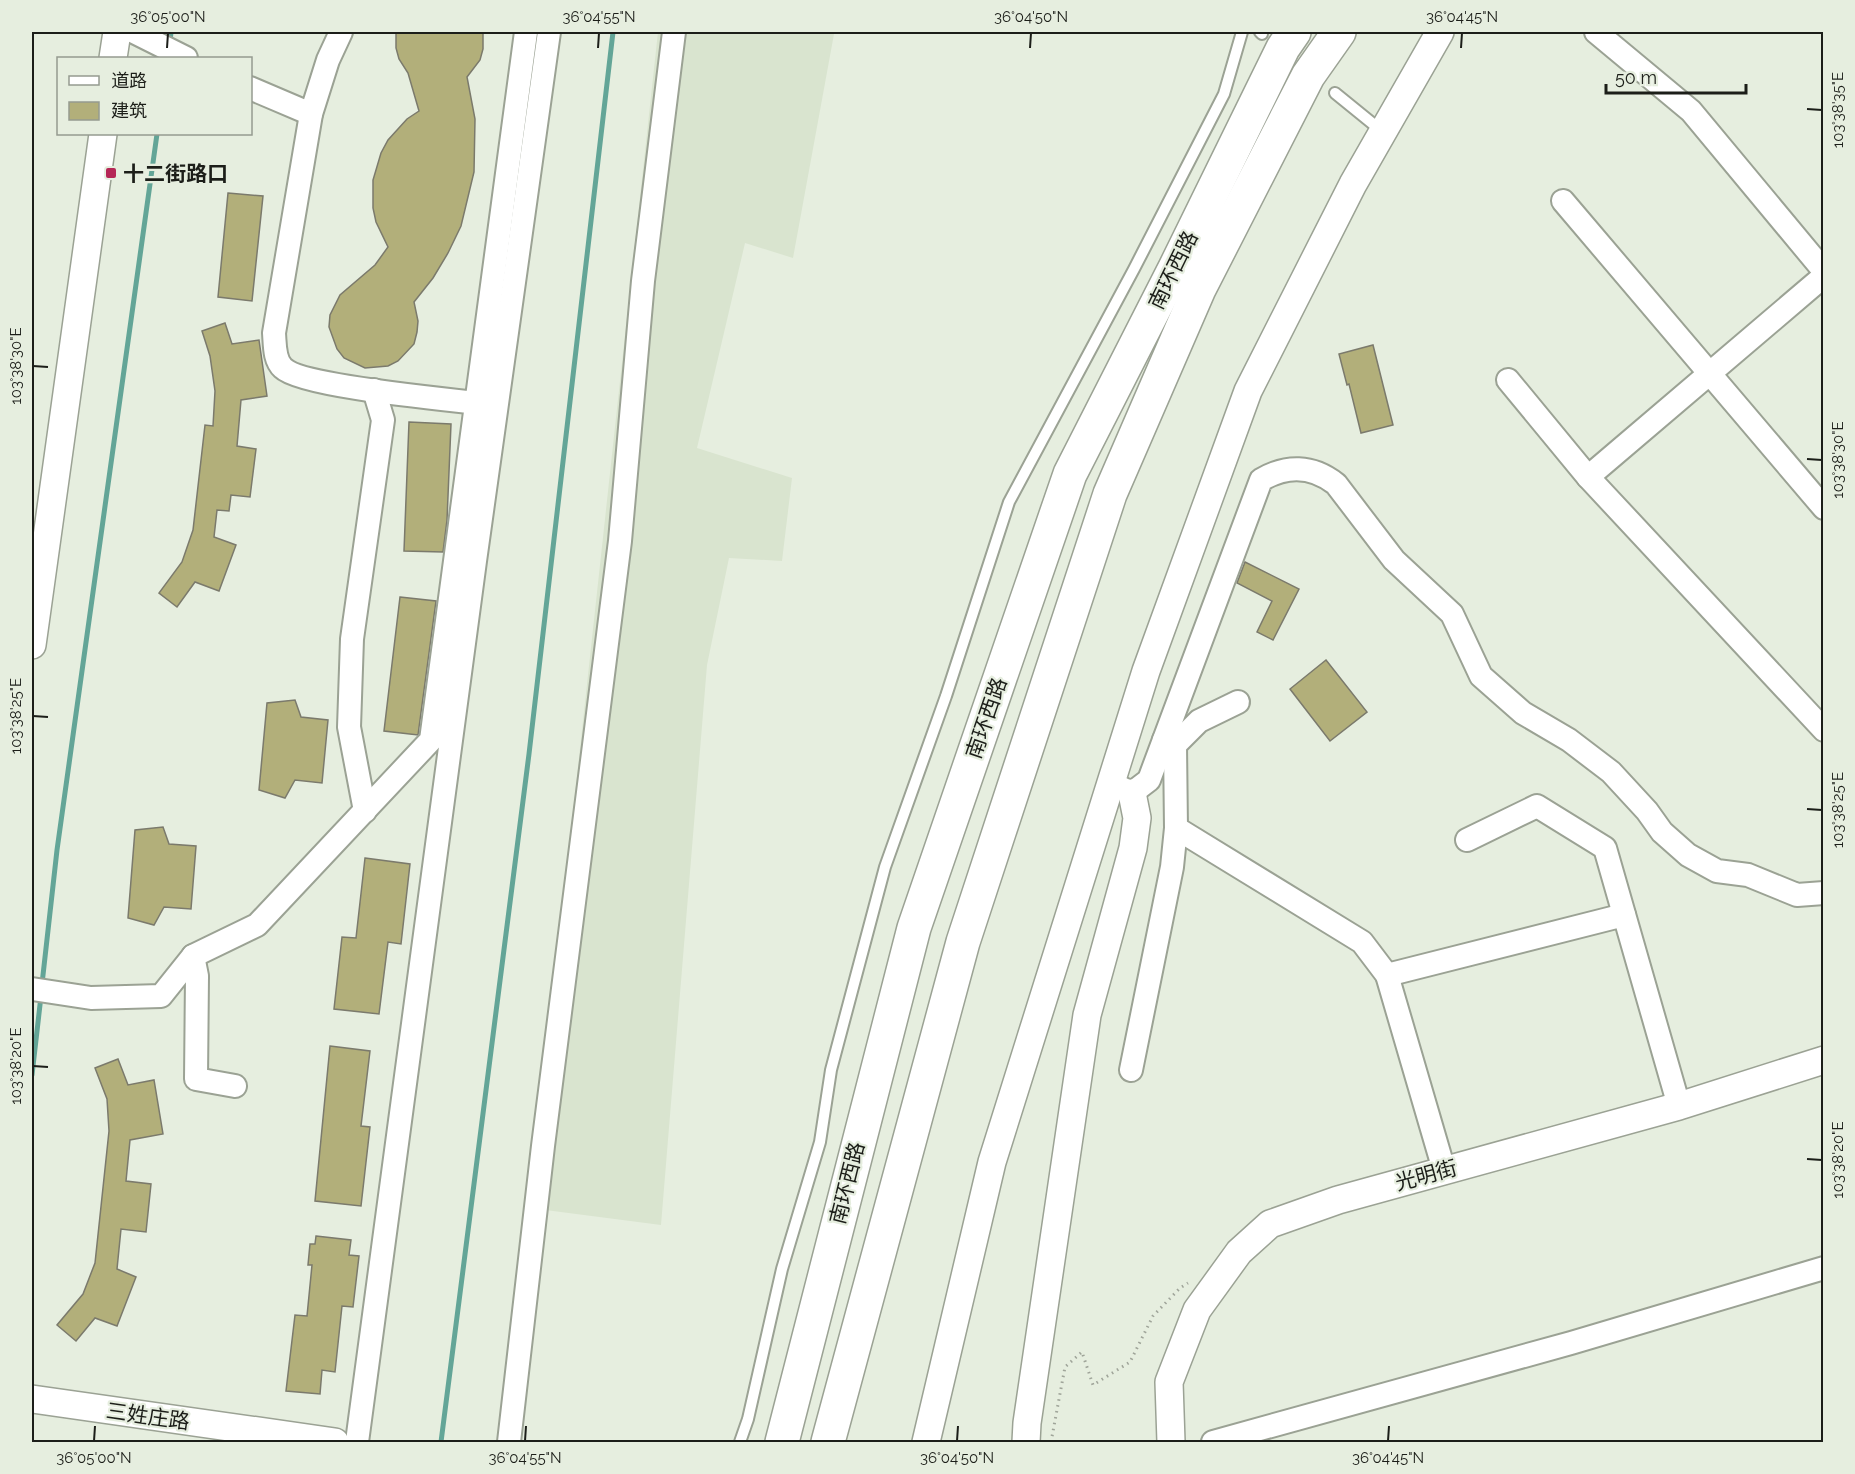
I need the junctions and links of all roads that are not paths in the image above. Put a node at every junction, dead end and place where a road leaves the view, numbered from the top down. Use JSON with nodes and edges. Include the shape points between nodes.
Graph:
{"nodes":[{"id":1,"x":129,"y":32,"type":"edge"},
{"id":2,"x":341,"y":32,"type":"edge"},
{"id":3,"x":526,"y":32,"type":"edge"},
{"id":4,"x":549,"y":32,"type":"edge"},
{"id":5,"x":674,"y":32,"type":"edge"},
{"id":6,"x":1242,"y":32,"type":"edge"},
{"id":7,"x":1272,"y":32,"type":"edge"},
{"id":8,"x":1339,"y":32,"type":"edge"},
{"id":9,"x":1440,"y":32,"type":"edge"},
{"id":10,"x":1596,"y":32,"type":"edge"},
{"id":11,"x":114,"y":57,"type":"edge"},
{"id":12,"x":184,"y":57,"type":"edge"},
{"id":13,"x":252,"y":89,"type":"edge"},
{"id":14,"x":1335,"y":93,"type":"dead end"},
{"id":15,"x":311,"y":114,"type":"junction"},
{"id":16,"x":1383,"y":132,"type":"junction"},
{"id":17,"x":103,"y":135,"type":"edge"},
{"id":18,"x":1563,"y":201,"type":"dead end"},
{"id":19,"x":1824,"y":274,"type":"edge"},
{"id":20,"x":1709,"y":374,"type":"junction"},
{"id":21,"x":1508,"y":380,"type":"dead end"},
{"id":22,"x":374,"y":390,"type":"junction"},
{"id":23,"x":477,"y":403,"type":"junction"},
{"id":24,"x":1588,"y":477,"type":"junction"},
{"id":25,"x":1824,"y":508,"type":"edge"},
{"id":26,"x":32,"y":645,"type":"edge"},
{"id":27,"x":1238,"y":702,"type":"dead end"},
{"id":28,"x":1824,"y":730,"type":"edge"},
{"id":29,"x":1169,"y":743,"type":"junction"},
{"id":30,"x":1121,"y":788,"type":"junction"},
{"id":31,"x":365,"y":810,"type":"junction"},
{"id":32,"x":1176,"y":828,"type":"junction"},
{"id":33,"x":1467,"y":840,"type":"dead end"},
{"id":34,"x":1824,"y":892,"type":"edge"},
{"id":35,"x":1624,"y":915,"type":"junction"},
{"id":36,"x":193,"y":956,"type":"junction"},
{"id":37,"x":1387,"y":975,"type":"junction"},
{"id":38,"x":32,"y":989,"type":"edge"},
{"id":39,"x":1824,"y":1060,"type":"edge"},
{"id":40,"x":1131,"y":1070,"type":"dead end"},
{"id":41,"x":235,"y":1086,"type":"dead end"},
{"id":42,"x":1679,"y":1106,"type":"junction"},
{"id":43,"x":1444,"y":1170,"type":"junction"},
{"id":44,"x":1824,"y":1268,"type":"edge"},
{"id":45,"x":951,"y":1343,"type":"junction"},
{"id":46,"x":32,"y":1399,"type":"edge"},
{"id":47,"x":259,"y":1437,"type":"edge"},
{"id":48,"x":333,"y":1442,"type":"edge"},
{"id":49,"x":357,"y":1443,"type":"edge"},
{"id":50,"x":509,"y":1443,"type":"edge"},
{"id":51,"x":740,"y":1443,"type":"edge"},
{"id":52,"x":782,"y":1443,"type":"edge"},
{"id":53,"x":828,"y":1443,"type":"edge"},
{"id":54,"x":917,"y":1443,"type":"edge"},
{"id":55,"x":926,"y":1443,"type":"edge"},
{"id":56,"x":1026,"y":1443,"type":"edge"},
{"id":57,"x":1171,"y":1443,"type":"edge"},
{"id":58,"x":1213,"y":1443,"type":"edge"}],
"edges":[{"from":1,"to":11,"type":"street"},
{"from":1,"to":12,"type":"street"},
{"from":2,"to":15,"type":"street"},
{"from":3,"to":23,"type":"street"},
{"from":4,"to":49,"type":"street"},
{"from":5,"to":50,"type":"street","via":[[643,281],[619,553]]},
{"from":6,"to":51,"type":"lane","via":[[1224,94],[1009,502],[885,867],[831,1070],[820,1142],[782,1269]]},
{"from":7,"to":52,"type":"highway","name":"南环西路","via":[[1283,48],[1070,474],[914,928]]},
{"from":8,"to":53,"type":"highway","name":"南环西路","via":[[1308,76],[1199,290],[1110,494],[963,942]]},
{"from":9,"to":16,"type":"street"},
{"from":10,"to":19,"type":"street","via":[[1691,111]]},
{"from":13,"to":15,"type":"street"},
{"from":14,"to":16,"type":"lane"},
{"from":15,"to":22,"type":"street","via":[[274,333],[275,353],[282,368],[296,376]]},
{"from":16,"to":30,"type":"street","via":[[1248,391],[1146,671]]},
{"from":17,"to":26,"type":"street"},
{"from":18,"to":20,"type":"street"},
{"from":19,"to":20,"type":"street"},
{"from":20,"to":24,"type":"street"},
{"from":20,"to":25,"type":"street"},
{"from":21,"to":24,"type":"street"},
{"from":22,"to":23,"type":"street"},
{"from":22,"to":31,"type":"street","via":[[384,420],[352,639],[349,727]]},
{"from":23,"to":31,"type":"street","via":[[431,740]]},
{"from":24,"to":28,"type":"street"},
{"from":27,"to":29,"type":"street","via":[[1199,721]]},
{"from":29,"to":30,"type":"street","via":[[1149,780]]},
{"from":29,"to":32,"type":"street"},
{"from":29,"to":34,"type":"street","via":[[1261,480],[1277,471],[1308,470],[1336,484],[1394,560],[1452,614],[1481,676],[1522,713],[1569,740],[1611,772],[1662,832],[1688,855],[1717,871],[1748,875],[1797,895]]},
{"from":30,"to":45,"type":"street","via":[[992,1162]]},
{"from":30,"to":56,"type":"street","via":[[1137,818],[1133,848],[1086,1015]]},
{"from":31,"to":36,"type":"street","via":[[257,925]]},
{"from":32,"to":37,"type":"street","via":[[1362,942]]},
{"from":32,"to":40,"type":"street","via":[[1172,867]]},
{"from":33,"to":35,"type":"street","via":[[1537,806],[1605,848]]},
{"from":35,"to":37,"type":"street"},
{"from":35,"to":42,"type":"street"},
{"from":36,"to":38,"type":"street","via":[[161,996],[91,998]]},
{"from":36,"to":41,"type":"street","via":[[198,976],[196,1080]]},
{"from":37,"to":43,"type":"street"},
{"from":39,"to":42,"type":"street","name":"光明街"},
{"from":42,"to":43,"type":"street","name":"光明街"},
{"from":43,"to":57,"type":"street","name":"光明街","via":[[1270,1224],[1239,1252],[1197,1310],[1169,1382]]},
{"from":44,"to":58,"type":"street"},
{"from":45,"to":54,"type":"street"},
{"from":45,"to":55,"type":"street"},
{"from":46,"to":47,"type":"street","name":"三姓庄路"},
{"from":47,"to":48,"type":"street","name":"三姓庄路"}]}
